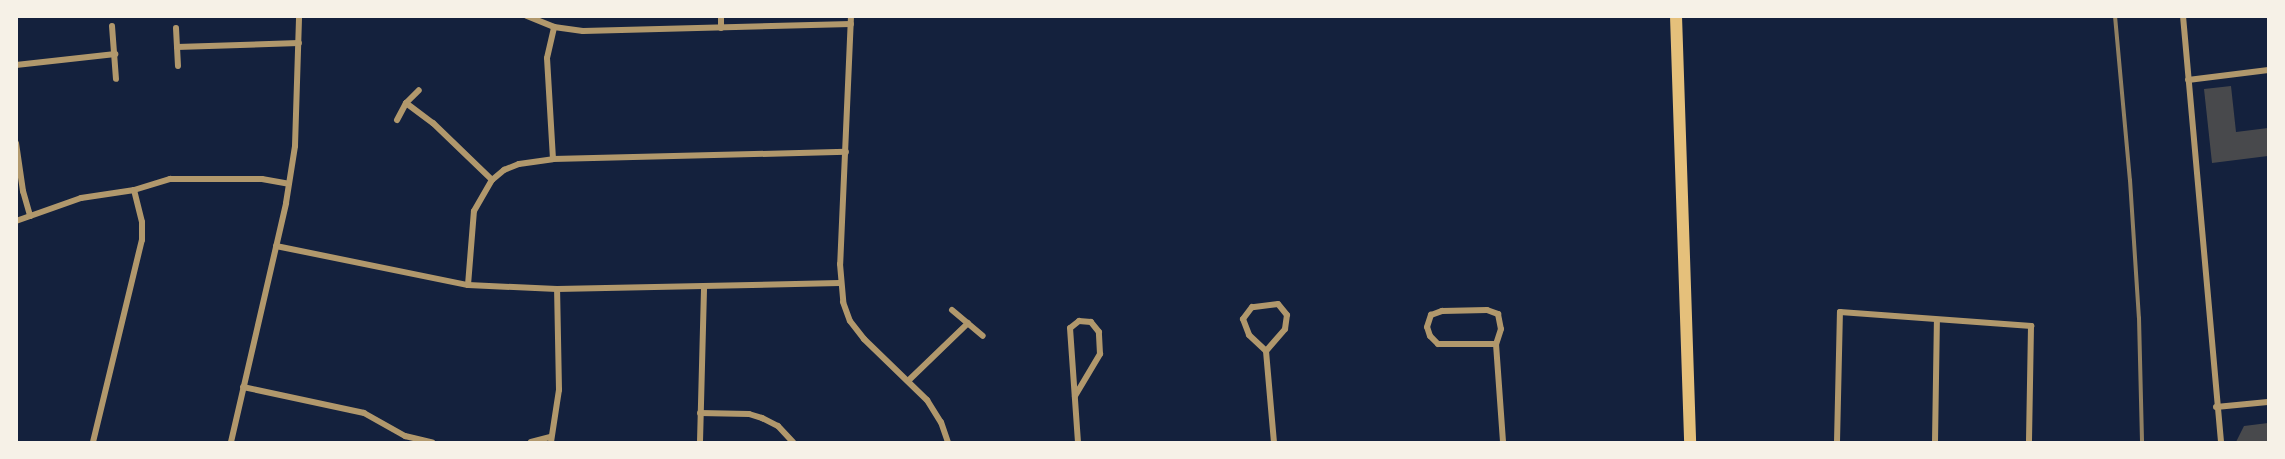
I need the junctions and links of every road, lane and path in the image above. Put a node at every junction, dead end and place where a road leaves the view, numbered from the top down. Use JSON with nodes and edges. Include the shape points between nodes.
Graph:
{"nodes":[{"id":1,"x":299,"y":16,"type":"edge"},
{"id":2,"x":527,"y":16,"type":"edge"},
{"id":3,"x":721,"y":16,"type":"edge"},
{"id":4,"x":1676,"y":16,"type":"edge"},
{"id":5,"x":2183,"y":16,"type":"edge"},
{"id":6,"x":851,"y":20,"type":"edge"},
{"id":7,"x":112,"y":26,"type":"dead end"},
{"id":8,"x":554,"y":27,"type":"junction"},
{"id":9,"x":176,"y":28,"type":"dead end"},
{"id":10,"x":721,"y":28,"type":"junction"},
{"id":11,"x":299,"y":43,"type":"junction"},
{"id":12,"x":177,"y":47,"type":"junction"},
{"id":13,"x":115,"y":54,"type":"junction"},
{"id":14,"x":16,"y":65,"type":"edge"},
{"id":15,"x":177,"y":66,"type":"dead end"},
{"id":16,"x":2268,"y":70,"type":"edge"},
{"id":17,"x":116,"y":79,"type":"dead end"},
{"id":18,"x":2188,"y":80,"type":"junction"},
{"id":19,"x":419,"y":90,"type":"dead end"},
{"id":20,"x":406,"y":103,"type":"junction"},
{"id":21,"x":397,"y":120,"type":"dead end"},
{"id":22,"x":16,"y":143,"type":"edge"},
{"id":23,"x":846,"y":152,"type":"junction"},
{"id":24,"x":553,"y":159,"type":"junction"},
{"id":25,"x":492,"y":180,"type":"junction"},
{"id":26,"x":289,"y":184,"type":"junction"},
{"id":27,"x":134,"y":190,"type":"junction"},
{"id":28,"x":30,"y":216,"type":"junction"},
{"id":29,"x":16,"y":220,"type":"edge"},
{"id":30,"x":276,"y":246,"type":"junction"},
{"id":31,"x":840,"y":283,"type":"junction"},
{"id":32,"x":468,"y":285,"type":"junction"},
{"id":33,"x":704,"y":286,"type":"junction"},
{"id":34,"x":557,"y":289,"type":"junction"},
{"id":35,"x":952,"y":310,"type":"dead end"},
{"id":36,"x":1937,"y":321,"type":"junction"},
{"id":37,"x":968,"y":323,"type":"junction"},
{"id":38,"x":983,"y":336,"type":"dead end"},
{"id":39,"x":1496,"y":344,"type":"junction"},
{"id":40,"x":1266,"y":351,"type":"junction"},
{"id":41,"x":909,"y":380,"type":"junction"},
{"id":42,"x":243,"y":387,"type":"junction"},
{"id":43,"x":1075,"y":396,"type":"junction"},
{"id":44,"x":2268,"y":402,"type":"edge"},
{"id":45,"x":2216,"y":407,"type":"junction"},
{"id":46,"x":700,"y":413,"type":"junction"},
{"id":47,"x":550,"y":440,"type":"edge"},
{"id":48,"x":93,"y":442,"type":"edge"},
{"id":49,"x":231,"y":442,"type":"edge"},
{"id":50,"x":432,"y":442,"type":"edge"},
{"id":51,"x":531,"y":442,"type":"edge"},
{"id":52,"x":700,"y":442,"type":"edge"},
{"id":53,"x":793,"y":442,"type":"edge"},
{"id":54,"x":948,"y":442,"type":"edge"},
{"id":55,"x":1078,"y":442,"type":"edge"},
{"id":56,"x":1274,"y":442,"type":"edge"},
{"id":57,"x":1503,"y":442,"type":"edge"},
{"id":58,"x":1690,"y":442,"type":"edge"},
{"id":59,"x":1837,"y":442,"type":"edge"},
{"id":60,"x":1935,"y":442,"type":"edge"},
{"id":61,"x":2029,"y":442,"type":"edge"},
{"id":62,"x":2221,"y":442,"type":"edge"}],
"edges":[{"from":1,"to":11,"type":"street"},
{"from":2,"to":8,"type":"street"},
{"from":3,"to":10,"type":"street"},
{"from":4,"to":58,"type":"main road"},
{"from":5,"to":18,"type":"street"},
{"from":6,"to":10,"type":"street"},
{"from":6,"to":23,"type":"street"},
{"from":7,"to":13,"type":"street"},
{"from":8,"to":10,"type":"street","via":[[583,31]]},
{"from":8,"to":24,"type":"street","via":[[547,58]]},
{"from":9,"to":12,"type":"street"},
{"from":11,"to":12,"type":"street"},
{"from":11,"to":26,"type":"street","via":[[296,136]]},
{"from":12,"to":15,"type":"street"},
{"from":13,"to":14,"type":"street"},
{"from":13,"to":17,"type":"street"},
{"from":16,"to":18,"type":"street"},
{"from":18,"to":45,"type":"street"},
{"from":19,"to":20,"type":"street"},
{"from":20,"to":21,"type":"street"},
{"from":20,"to":25,"type":"street","via":[[433,123]]},
{"from":22,"to":28,"type":"street"},
{"from":23,"to":24,"type":"street"},
{"from":23,"to":31,"type":"street"},
{"from":24,"to":25,"type":"street","via":[[519,164]]},
{"from":25,"to":32,"type":"street","via":[[474,211]]},
{"from":26,"to":27,"type":"street","via":[[262,179],[170,179]]},
{"from":26,"to":30,"type":"street"},
{"from":27,"to":28,"type":"street","via":[[81,198]]},
{"from":27,"to":48,"type":"street","via":[[142,240]]},
{"from":28,"to":29,"type":"street"},
{"from":30,"to":32,"type":"street"},
{"from":30,"to":42,"type":"street"},
{"from":31,"to":33,"type":"street"},
{"from":31,"to":41,"type":"street","via":[[850,321]]},
{"from":32,"to":34,"type":"street"},
{"from":33,"to":34,"type":"street"},
{"from":33,"to":46,"type":"street"},
{"from":34,"to":47,"type":"street","via":[[558,409]]},
{"from":35,"to":37,"type":"street"},
{"from":36,"to":59,"type":"street","via":[[1840,312]]},
{"from":36,"to":60,"type":"street"},
{"from":36,"to":61,"type":"street","via":[[2031,326]]},
{"from":37,"to":38,"type":"street"},
{"from":37,"to":41,"type":"street"},
{"from":39,"to":39,"type":"street","via":[[1501,329],[1497,314],[1487,310],[1442,311],[1431,315],[1427,327],[1438,344]]},
{"from":39,"to":57,"type":"street"},
{"from":40,"to":40,"type":"street","via":[[1249,335],[1244,319],[1252,307],[1278,304],[1287,315],[1285,329]]},
{"from":40,"to":56,"type":"street"},
{"from":41,"to":54,"type":"street","via":[[941,422]]},
{"from":42,"to":49,"type":"street"},
{"from":42,"to":50,"type":"street","via":[[364,414],[405,436]]},
{"from":43,"to":43,"type":"street","via":[[1070,328],[1079,321],[1091,322],[1099,332],[1100,354]]},
{"from":43,"to":55,"type":"street"},
{"from":44,"to":45,"type":"street"},
{"from":45,"to":62,"type":"street"},
{"from":46,"to":52,"type":"street"},
{"from":46,"to":53,"type":"street","via":[[762,418],[778,426]]},
{"from":47,"to":51,"type":"street"}]}
